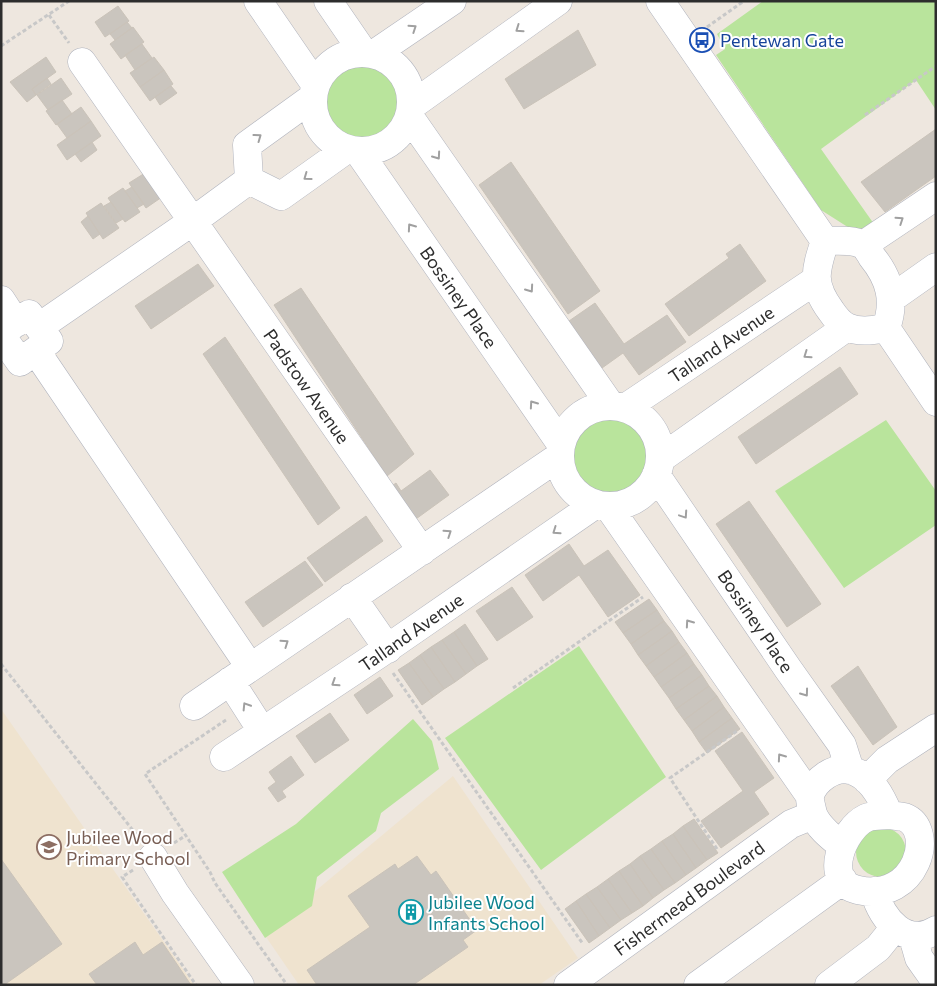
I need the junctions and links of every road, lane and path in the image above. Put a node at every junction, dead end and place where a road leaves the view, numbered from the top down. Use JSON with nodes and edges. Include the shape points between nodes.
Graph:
{"nodes":[{"id":1,"x":69,"y":1,"type":"edge"},
{"id":2,"x":258,"y":1,"type":"edge"},
{"id":3,"x":328,"y":1,"type":"edge"},
{"id":4,"x":452,"y":1,"type":"edge"},
{"id":5,"x":558,"y":1,"type":"edge"},
{"id":6,"x":660,"y":1,"type":"edge"},
{"id":7,"x":744,"y":1,"type":"edge"},
{"id":8,"x":49,"y":15,"type":"junction"},
{"id":9,"x":687,"y":41,"type":"junction"},
{"id":10,"x":1,"y":46,"type":"edge"},
{"id":11,"x":368,"y":53,"type":"junction"},
{"id":12,"x":82,"y":62,"type":"joint"},
{"id":13,"x":936,"y":66,"type":"edge"},
{"id":14,"x":314,"y":91,"type":"junction"},
{"id":15,"x":410,"y":111,"type":"junction"},
{"id":16,"x":865,"y":115,"type":"dead end"},
{"id":17,"x":352,"y":150,"type":"junction"},
{"id":18,"x":249,"y":180,"type":"junction"},
{"id":19,"x":936,"y":196,"type":"edge"},
{"id":20,"x":193,"y":221,"type":"junction"},
{"id":21,"x":825,"y":241,"type":"junction"},
{"id":22,"x":863,"y":245,"type":"junction"},
{"id":23,"x":936,"y":267,"type":"edge"},
{"id":24,"x":816,"y":280,"type":"junction"},
{"id":25,"x":892,"y":298,"type":"junction"},
{"id":26,"x":1,"y":300,"type":"edge"},
{"id":27,"x":847,"y":327,"type":"junction"},
{"id":28,"x":886,"y":328,"type":"junction"},
{"id":29,"x":19,"y":334,"type":"edge"},
{"id":30,"x":936,"y":402,"type":"edge"},
{"id":31,"x":618,"y":407,"type":"junction"},
{"id":32,"x":560,"y":450,"type":"junction"},
{"id":33,"x":658,"y":467,"type":"junction"},
{"id":34,"x":602,"y":505,"type":"junction"},
{"id":35,"x":422,"y":551,"type":"junction"},
{"id":36,"x":662,"y":584,"type":"junction"},
{"id":37,"x":352,"y":597,"type":"junction"},
{"id":38,"x":383,"y":652,"type":"junction"},
{"id":39,"x":1,"y":664,"type":"edge"},
{"id":40,"x":240,"y":674,"type":"junction"},
{"id":41,"x":513,"y":688,"type":"dead end"},
{"id":42,"x":194,"y":706,"type":"dead end"},
{"id":43,"x":247,"y":707,"type":"junction"},
{"id":44,"x":754,"y":719,"type":"junction"},
{"id":45,"x":936,"y":728,"type":"edge"},
{"id":46,"x":262,"y":731,"type":"junction"},
{"id":47,"x":224,"y":757,"type":"dead end"},
{"id":48,"x":858,"y":775,"type":"junction"},
{"id":49,"x":812,"y":805,"type":"junction"},
{"id":50,"x":889,"y":816,"type":"junction"},
{"id":51,"x":927,"y":821,"type":"edge"},
{"id":52,"x":841,"y":846,"type":"junction"},
{"id":53,"x":153,"y":857,"type":"joint"},
{"id":54,"x":730,"y":868,"type":"junction"},
{"id":55,"x":928,"y":868,"type":"edge"},
{"id":56,"x":843,"y":880,"type":"junction"},
{"id":57,"x":874,"y":892,"type":"junction"},
{"id":58,"x":915,"y":932,"type":"edge"},
{"id":59,"x":597,"y":964,"type":"junction"},
{"id":60,"x":936,"y":982,"type":"edge"},
{"id":61,"x":240,"y":985,"type":"edge"},
{"id":62,"x":287,"y":985,"type":"edge"},
{"id":63,"x":568,"y":985,"type":"edge"},
{"id":64,"x":698,"y":985,"type":"edge"},
{"id":65,"x":829,"y":985,"type":"edge"}],
"edges":[{"from":1,"to":8,"type":"path"},
{"from":2,"to":14,"type":"street"},
{"from":3,"to":11,"type":"street"},
{"from":11,"to":4,"type":"street","one_way":true},
{"from":5,"to":15,"type":"street","one_way":true},
{"from":6,"to":9,"type":"street"},
{"from":7,"to":9,"type":"path"},
{"from":8,"to":10,"type":"path"},
{"from":8,"to":12,"type":"path"},
{"from":9,"to":21,"type":"street"},
{"from":11,"to":14,"type":"street","via":[[348,54],[334,61],[322,71]]},
{"from":11,"to":15,"type":"street","via":[[387,59],[402,73],[410,92]]},
{"from":12,"to":20,"type":"street","name":"Padstow Avenue"},
{"from":13,"to":16,"type":"path"},
{"from":14,"to":17,"type":"street","via":[[314,114],[320,130],[332,142]]},
{"from":18,"to":14,"type":"street","one_way":true,"via":[[247,145]]},
{"from":15,"to":17,"type":"street","via":[[402,131],[390,143],[374,150]]},
{"from":15,"to":31,"type":"street","one_way":true},
{"from":17,"to":18,"type":"street","one_way":true,"via":[[281,196]]},
{"from":32,"to":17,"type":"street","name":"Bossiney Place","one_way":true},
{"from":18,"to":20,"type":"street"},
{"from":22,"to":19,"type":"street","one_way":true},
{"from":20,"to":29,"type":"street"},
{"from":20,"to":35,"type":"street","name":"Padstow Avenue"},
{"from":21,"to":22,"type":"street","via":[[850,241]]},
{"from":21,"to":24,"type":"street","via":[[816,267]]},
{"from":22,"to":25,"type":"street","via":[[884,274]]},
{"from":23,"to":25,"type":"street"},
{"from":24,"to":27,"type":"street","via":[[820,296],[835,318]]},
{"from":24,"to":31,"type":"street","name":"Talland Avenue"},
{"from":25,"to":28,"type":"street"},
{"from":26,"to":29,"type":"street"},
{"from":27,"to":28,"type":"street","via":[[864,331]]},
{"from":27,"to":33,"type":"street","one_way":true},
{"from":28,"to":30,"type":"street"},
{"from":29,"to":40,"type":"street"},
{"from":31,"to":32,"type":"street","via":[[594,408],[579,416],[568,429]]},
{"from":31,"to":33,"type":"street","via":[[640,416],[651,428],[658,442]]},
{"from":32,"to":34,"type":"street","via":[[562,472],[570,486],[582,497]]},
{"from":35,"to":32,"type":"street","one_way":true},
{"from":33,"to":34,"type":"street","via":[[648,487],[637,498],[624,504]]},
{"from":33,"to":48,"type":"street","name":"Bossiney Place","one_way":true,"via":[[788,669],[842,745]]},
{"from":34,"to":36,"type":"street"},
{"from":34,"to":38,"type":"street","name":"Talland Avenue","one_way":true},
{"from":35,"to":37,"type":"street"},
{"from":36,"to":41,"type":"path"},
{"from":44,"to":36,"type":"street","one_way":true},
{"from":37,"to":38,"type":"street"},
{"from":40,"to":37,"type":"street","one_way":true},
{"from":38,"to":46,"type":"street","name":"Talland Avenue","one_way":true},
{"from":38,"to":59,"type":"path"},
{"from":39,"to":53,"type":"path"},
{"from":40,"to":42,"type":"street"},
{"from":43,"to":40,"type":"street","one_way":true},
{"from":43,"to":46,"type":"street"},
{"from":43,"to":62,"type":"path","via":[[145,774],[215,883]]},
{"from":49,"to":44,"type":"street","one_way":true},
{"from":44,"to":54,"type":"path","via":[[670,778]]},
{"from":45,"to":48,"type":"street"},
{"from":46,"to":47,"type":"street","name":"Talland Avenue"},
{"from":48,"to":49,"type":"street","via":[[835,770],[818,781]]},
{"from":48,"to":50,"type":"street","via":[[881,796]]},
{"from":49,"to":52,"type":"street","via":[[826,833]]},
{"from":49,"to":54,"type":"street","name":"Fishermead Boulevard"},
{"from":50,"to":51,"type":"street"},
{"from":50,"to":52,"type":"street","via":[[868,816],[852,827]]},
{"from":51,"to":55,"type":"street","via":[[923,844]]},
{"from":52,"to":56,"type":"street","via":[[838,866]]},
{"from":53,"to":61,"type":"street"},
{"from":54,"to":59,"type":"street","name":"Fishermead Boulevard"},
{"from":55,"to":57,"type":"street","via":[[894,888]]},
{"from":56,"to":57,"type":"street","via":[[856,890]]},
{"from":56,"to":64,"type":"street"},
{"from":57,"to":58,"type":"street","via":[[879,908]]},
{"from":58,"to":60,"type":"street","via":[[919,958]]},
{"from":58,"to":65,"type":"street","via":[[878,948]]},
{"from":59,"to":63,"type":"street","name":"Fishermead Boulevard"}]}
